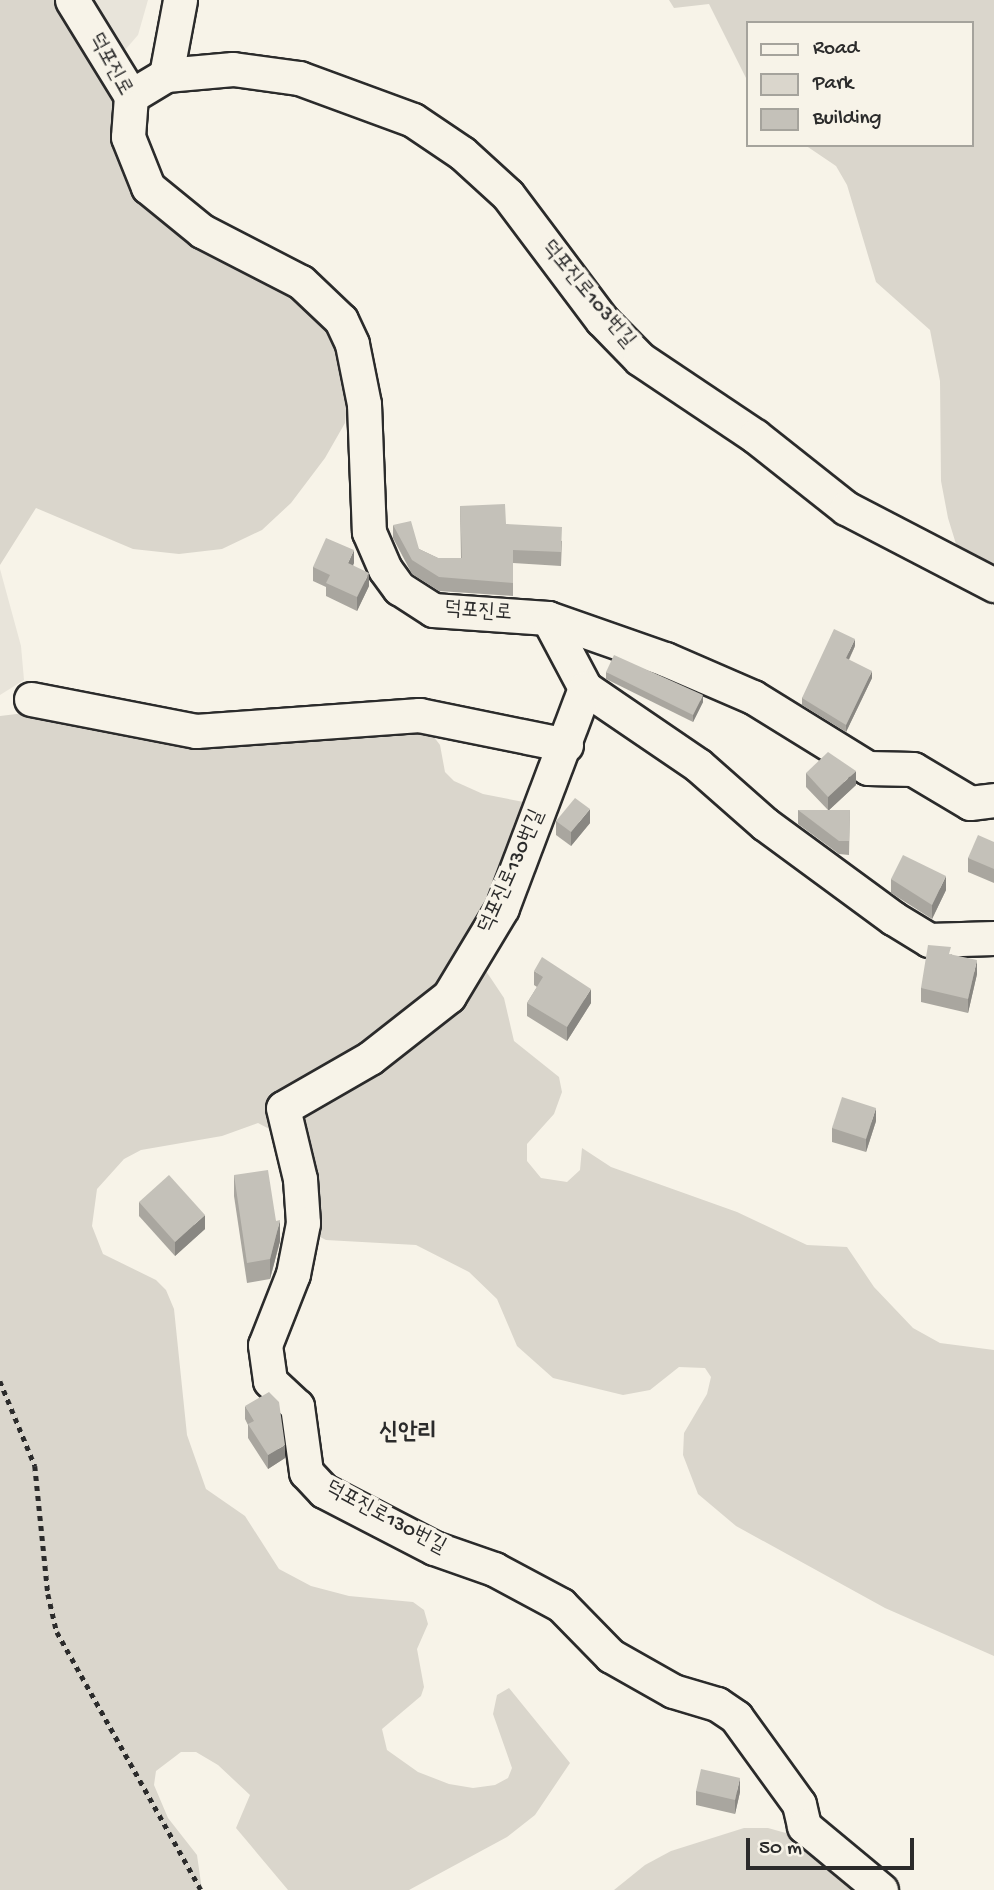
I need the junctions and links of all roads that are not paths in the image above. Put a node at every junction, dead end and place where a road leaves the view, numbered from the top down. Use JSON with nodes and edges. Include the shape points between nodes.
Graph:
{"nodes":[{"id":1,"x":72,"y":0,"type":"edge"},
{"id":2,"x":180,"y":0,"type":"edge"},
{"id":3,"x":166,"y":75,"type":"junction"},
{"id":4,"x":131,"y":96,"type":"junction"},
{"id":5,"x":994,"y":585,"type":"edge"},
{"id":6,"x":548,"y":618,"type":"junction"},
{"id":7,"x":585,"y":688,"type":"junction"},
{"id":8,"x":31,"y":699,"type":"dead end"},
{"id":9,"x":566,"y":745,"type":"junction"},
{"id":10,"x":994,"y":800,"type":"edge"},
{"id":11,"x":994,"y":937,"type":"edge"},
{"id":12,"x":881,"y":1890,"type":"edge"}],
"edges":[{"from":1,"to":4,"type":"street","name":"덕포진로"},
{"from":2,"to":3,"type":"street"},
{"from":3,"to":4,"type":"street","name":"덕포진로103번길"},
{"from":3,"to":5,"type":"street","name":"덕포진로103번길","via":[[233,69],[299,78],[413,120],[461,153],[508,195],[602,320],[640,359],[755,436],[846,508]]},
{"from":4,"to":6,"type":"street","name":"덕포진로","via":[[128,137],[148,187],[202,232],[301,282],[341,320],[352,344],[364,404],[369,532],[399,589],[433,610]]},
{"from":6,"to":7,"type":"street"},
{"from":6,"to":10,"type":"street","name":"덕포진로","via":[[665,659],[753,697],[868,768],[913,769],[970,803]]},
{"from":7,"to":9,"type":"street","name":"덕포진로130번길"},
{"from":7,"to":11,"type":"street","via":[[698,765],[765,824],[929,940]]},
{"from":8,"to":9,"type":"street","via":[[196,731],[419,715]]},
{"from":9,"to":12,"type":"street","name":"덕포진로130번길","via":[[502,908],[449,996],[370,1058],[283,1108],[300,1179],[303,1223],[293,1274],[265,1345],[270,1381],[297,1406],[306,1472],[324,1491],[433,1548],[494,1569],[561,1605],[611,1656],[673,1691],[717,1704],[736,1717],[799,1804],[804,1826]]}]}
